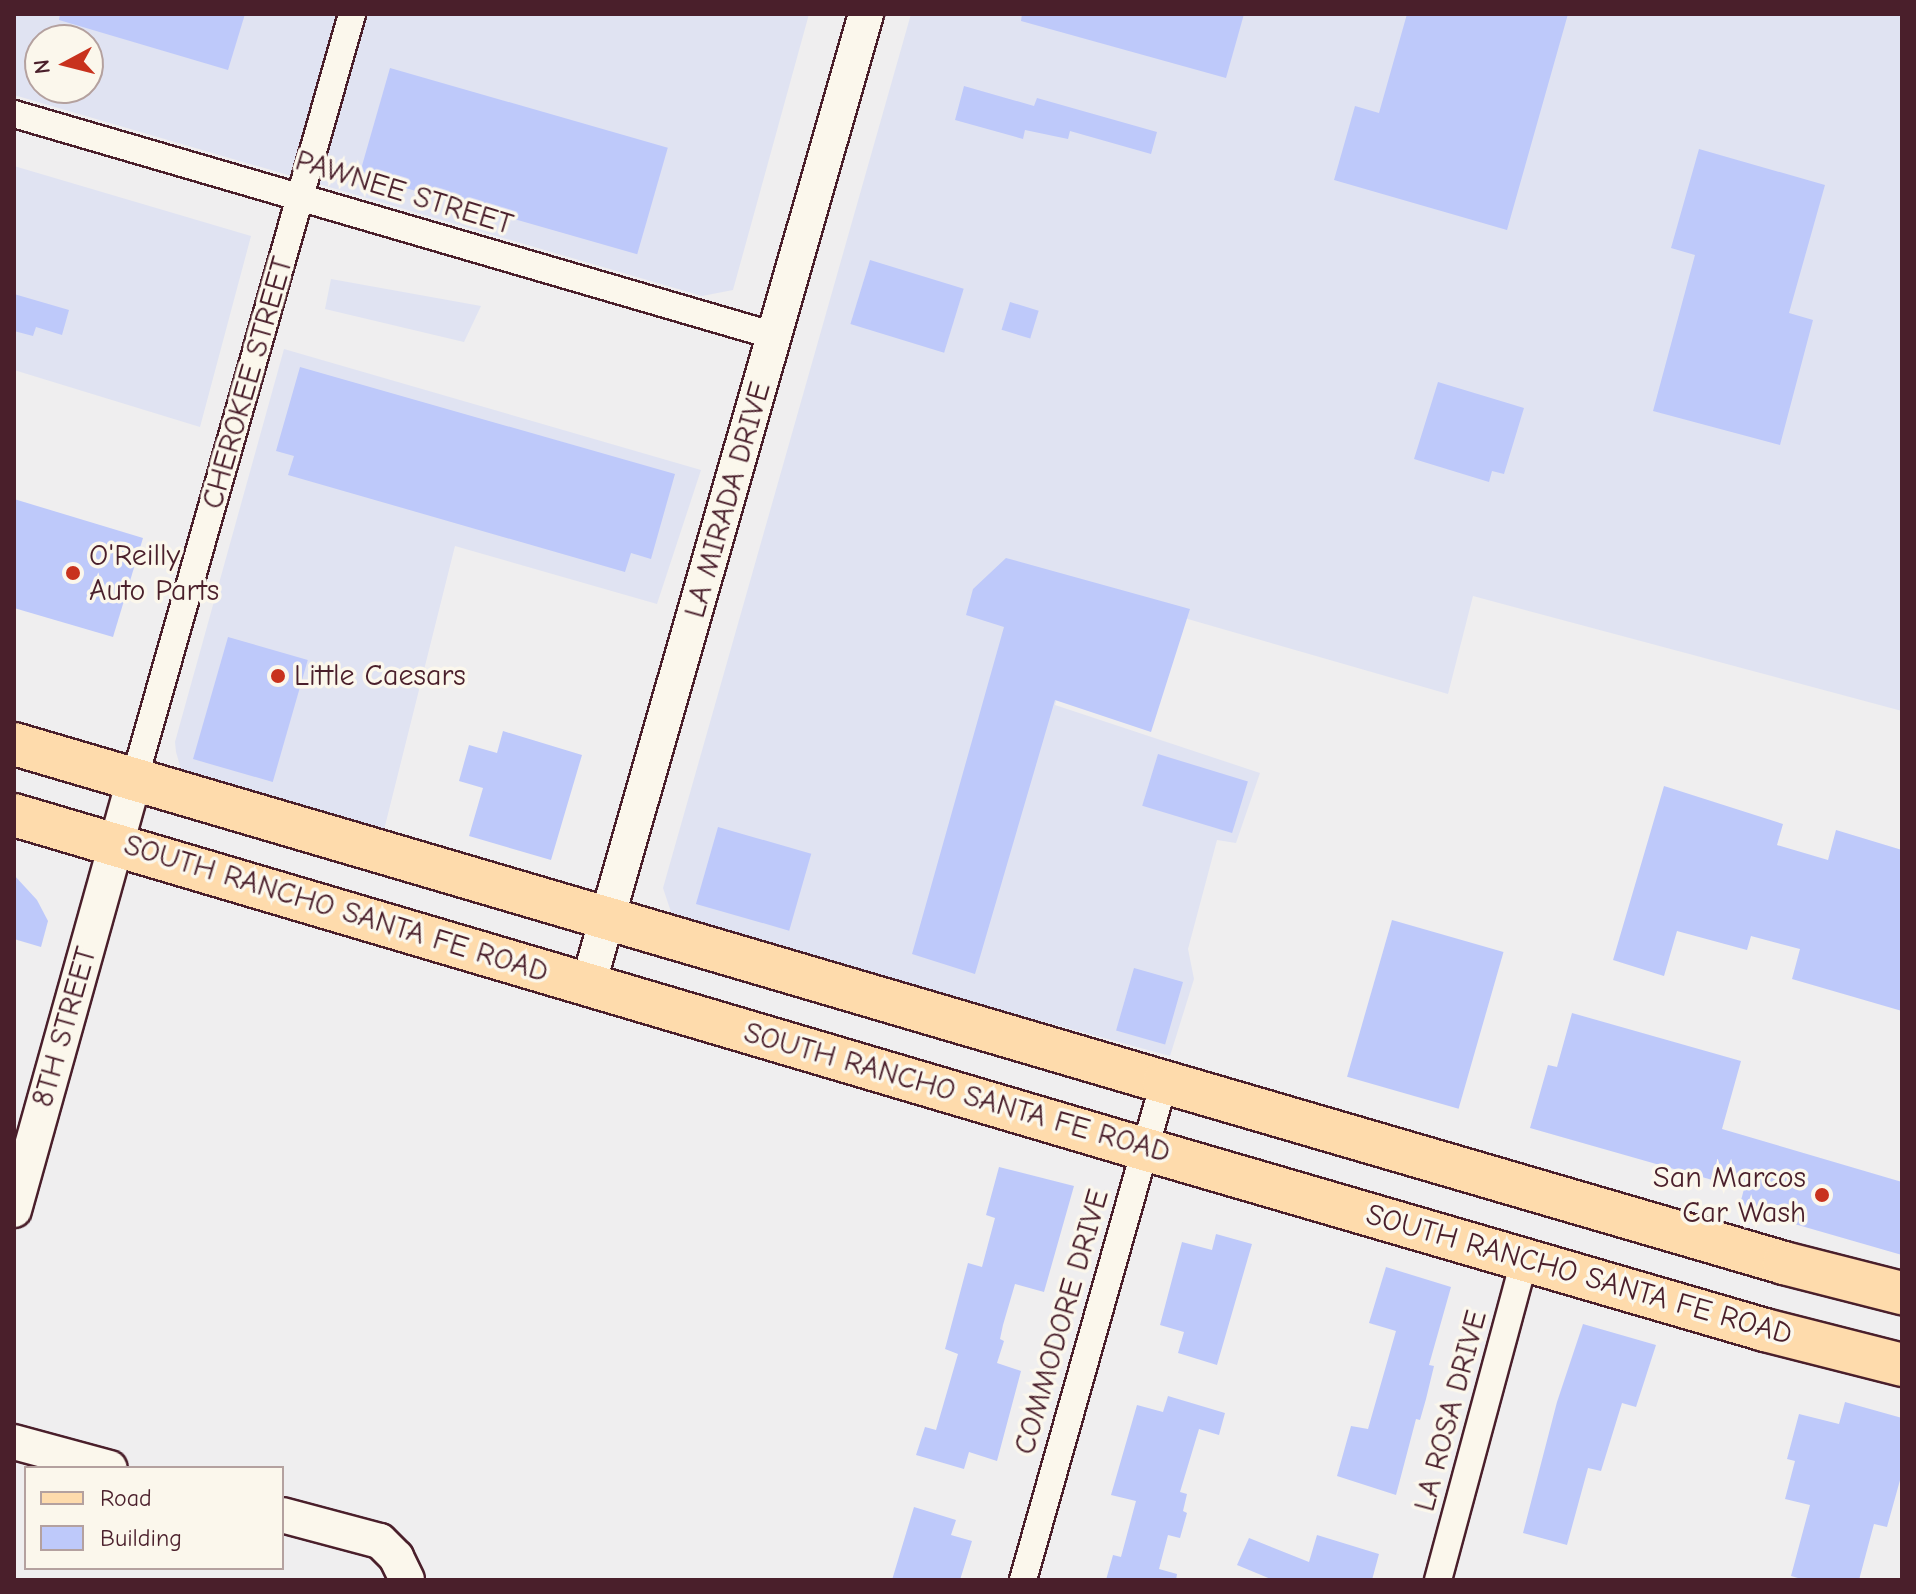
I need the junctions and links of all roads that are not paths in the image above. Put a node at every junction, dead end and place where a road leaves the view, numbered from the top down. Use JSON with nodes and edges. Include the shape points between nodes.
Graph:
{"nodes":[{"id":1,"x":352,"y":14,"type":"edge"},
{"id":2,"x":866,"y":14,"type":"edge"},
{"id":3,"x":14,"y":114,"type":"edge"},
{"id":4,"x":302,"y":196,"type":"junction"},
{"id":5,"x":775,"y":336,"type":"junction"},
{"id":6,"x":14,"y":744,"type":"edge"},
{"id":7,"x":135,"y":777,"type":"junction"},
{"id":8,"x":14,"y":815,"type":"edge"},
{"id":9,"x":117,"y":844,"type":"junction"},
{"id":10,"x":608,"y":918,"type":"junction"},
{"id":11,"x":588,"y":985,"type":"junction"},
{"id":12,"x":1164,"y":1082,"type":"junction"},
{"id":13,"x":1144,"y":1149,"type":"junction"},
{"id":14,"x":14,"y":1210,"type":"edge"},
{"id":15,"x":1525,"y":1258,"type":"junction"},
{"id":16,"x":1902,"y":1293,"type":"edge"},
{"id":17,"x":1902,"y":1365,"type":"edge"},
{"id":18,"x":14,"y":1442,"type":"edge"},
{"id":19,"x":103,"y":1466,"type":"edge"},
{"id":20,"x":284,"y":1516,"type":"edge"},
{"id":21,"x":402,"y":1569,"type":"edge"},
{"id":22,"x":1023,"y":1580,"type":"edge"},
{"id":23,"x":1438,"y":1580,"type":"edge"}],
"edges":[{"from":1,"to":4,"type":"street","name":"CHEROKEE STREET"},
{"from":2,"to":5,"type":"street","name":"LA MIRADA DRIVE"},
{"from":3,"to":4,"type":"street","name":"PAWNEE STREET"},
{"from":4,"to":5,"type":"street","name":"PAWNEE STREET"},
{"from":4,"to":7,"type":"street","name":"CHEROKEE STREET"},
{"from":5,"to":10,"type":"street","name":"LA MIRADA DRIVE"},
{"from":6,"to":7,"type":"main road"},
{"from":7,"to":9,"type":"street","name":"CHEROKEE STREET"},
{"from":7,"to":10,"type":"main road"},
{"from":8,"to":9,"type":"main road","name":"SOUTH RANCHO SANTA FE ROAD"},
{"from":9,"to":11,"type":"main road","name":"SOUTH RANCHO SANTA FE ROAD"},
{"from":9,"to":14,"type":"street","name":"8TH STREET"},
{"from":10,"to":11,"type":"street","name":"LA MIRADA DRIVE"},
{"from":10,"to":12,"type":"main road"},
{"from":11,"to":13,"type":"main road","name":"SOUTH RANCHO SANTA FE ROAD"},
{"from":12,"to":13,"type":"street","name":"COMMODORE DRIVE"},
{"from":12,"to":16,"type":"main road"},
{"from":13,"to":15,"type":"main road","name":"SOUTH RANCHO SANTA FE ROAD"},
{"from":13,"to":22,"type":"street","name":"COMMODORE DRIVE"},
{"from":15,"to":17,"type":"main road","name":"SOUTH RANCHO SANTA FE ROAD"},
{"from":15,"to":23,"type":"street","name":"LA ROSA DRIVE"},
{"from":18,"to":19,"type":"street"},
{"from":20,"to":21,"type":"street","via":[[380,1541]]}]}
